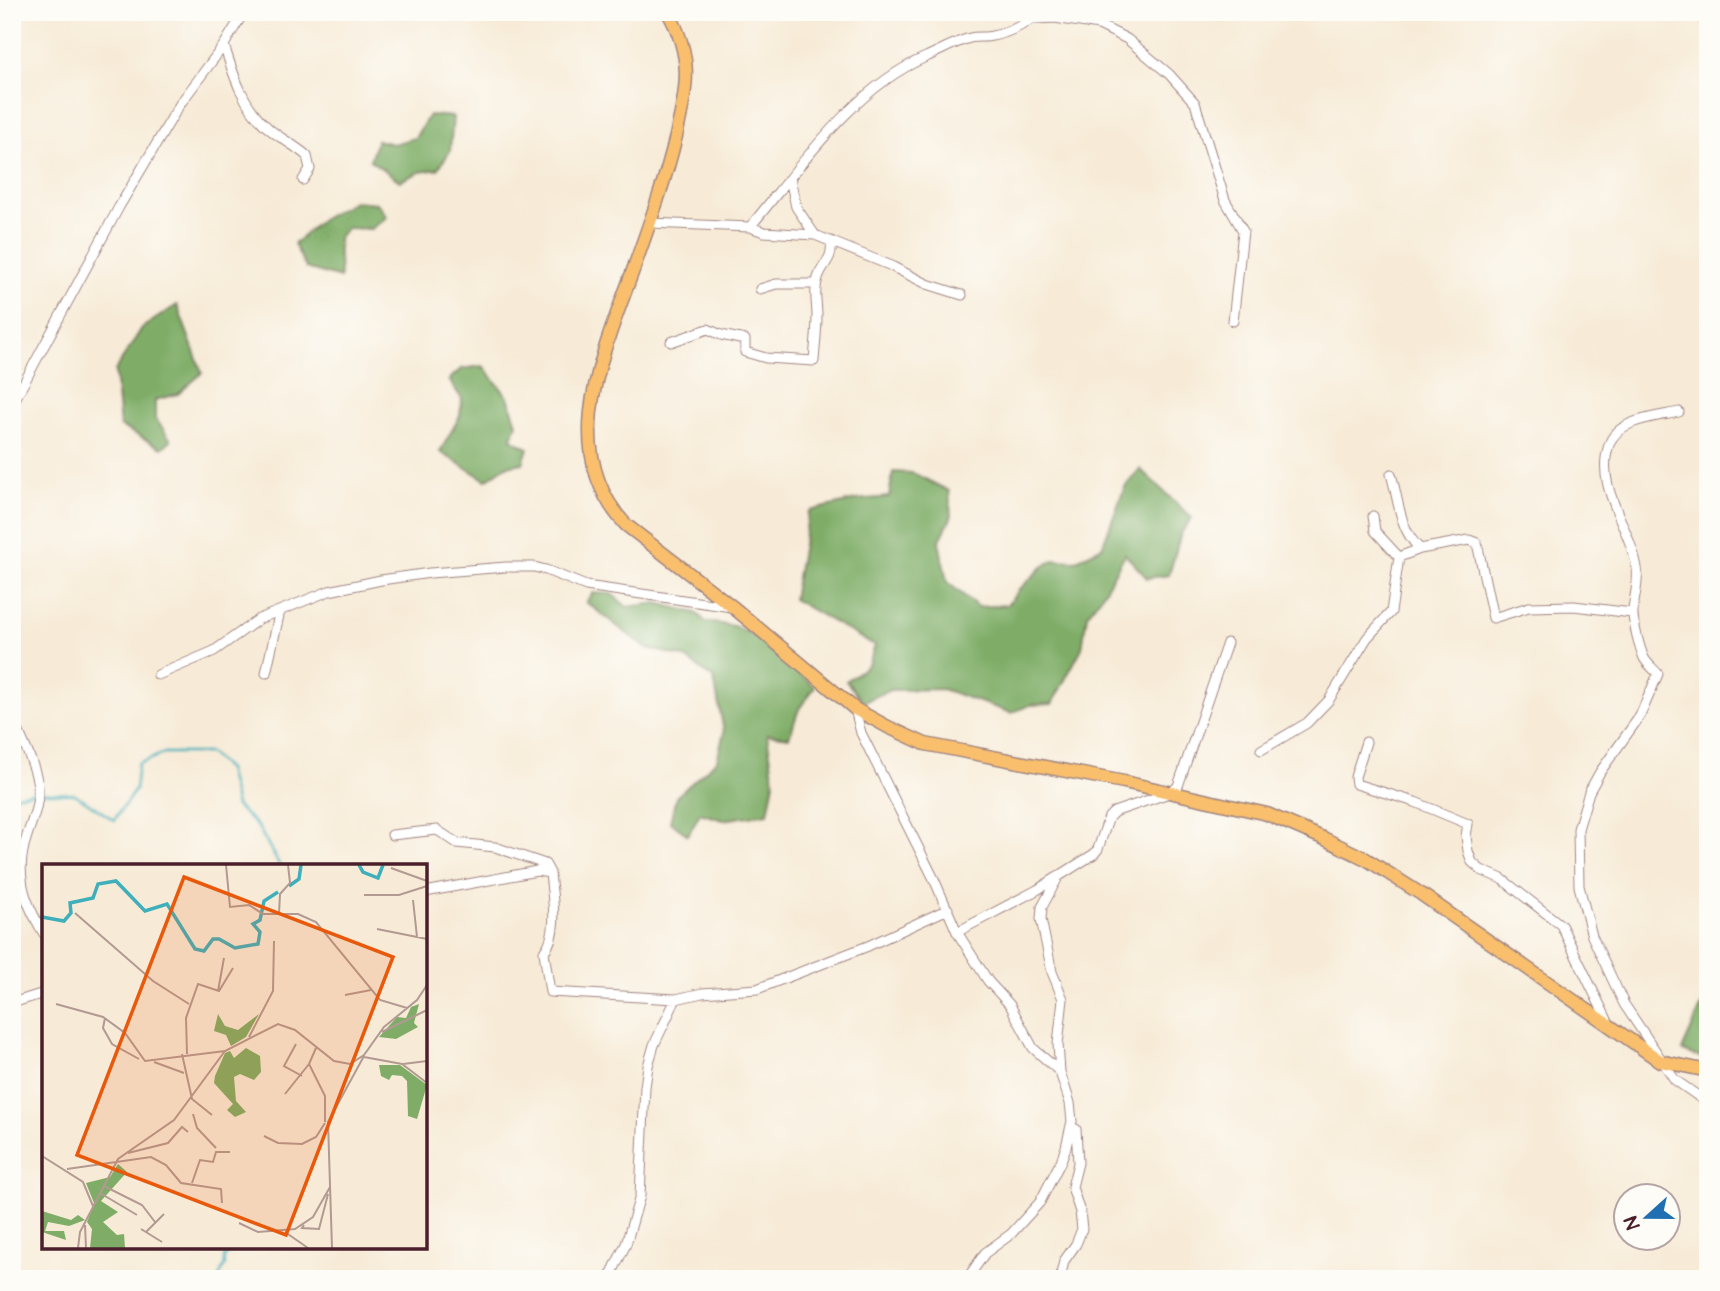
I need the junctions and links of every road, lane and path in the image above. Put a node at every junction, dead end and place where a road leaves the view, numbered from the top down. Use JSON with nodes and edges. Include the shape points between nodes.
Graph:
{"nodes":[{"id":1,"x":244,"y":12,"type":"edge"},
{"id":2,"x":668,"y":12,"type":"edge"},
{"id":3,"x":1703,"y":13,"type":"edge"},
{"id":4,"x":1036,"y":15,"type":"edge"},
{"id":5,"x":1708,"y":29,"type":"edge"},
{"id":6,"x":224,"y":45,"type":"junction"},
{"id":7,"x":790,"y":178,"type":"junction"},
{"id":8,"x":303,"y":180,"type":"dead end"},
{"id":9,"x":649,"y":223,"type":"junction"},
{"id":10,"x":750,"y":227,"type":"junction"},
{"id":11,"x":815,"y":235,"type":"junction"},
{"id":12,"x":831,"y":241,"type":"junction"},
{"id":13,"x":816,"y":284,"type":"junction"},
{"id":14,"x":760,"y":289,"type":"dead end"},
{"id":15,"x":962,"y":295,"type":"dead end"},
{"id":16,"x":1233,"y":321,"type":"dead end"},
{"id":17,"x":671,"y":342,"type":"dead end"},
{"id":18,"x":12,"y":405,"type":"edge"},
{"id":19,"x":1679,"y":412,"type":"dead end"},
{"id":20,"x":1391,"y":474,"type":"dead end"},
{"id":21,"x":1373,"y":516,"type":"dead end"},
{"id":22,"x":1420,"y":549,"type":"junction"},
{"id":23,"x":1399,"y":557,"type":"junction"},
{"id":24,"x":734,"y":608,"type":"junction"},
{"id":25,"x":280,"y":611,"type":"junction"},
{"id":26,"x":1632,"y":613,"type":"junction"},
{"id":27,"x":1227,"y":643,"type":"dead end"},
{"id":28,"x":266,"y":673,"type":"dead end"},
{"id":29,"x":158,"y":675,"type":"dead end"},
{"id":30,"x":855,"y":709,"type":"junction"},
{"id":31,"x":12,"y":716,"type":"edge"},
{"id":32,"x":1366,"y":742,"type":"dead end"},
{"id":33,"x":1261,"y":750,"type":"dead end"},
{"id":34,"x":1172,"y":792,"type":"junction"},
{"id":35,"x":392,"y":835,"type":"dead end"},
{"id":36,"x":550,"y":873,"type":"junction"},
{"id":37,"x":1061,"y":875,"type":"junction"},
{"id":38,"x":427,"y":892,"type":"edge"},
{"id":39,"x":948,"y":909,"type":"junction"},
{"id":40,"x":42,"y":929,"type":"edge"},
{"id":41,"x":957,"y":932,"type":"junction"},
{"id":42,"x":42,"y":994,"type":"edge"},
{"id":43,"x":676,"y":999,"type":"junction"},
{"id":44,"x":12,"y":1003,"type":"edge"},
{"id":45,"x":1610,"y":1026,"type":"junction"},
{"id":46,"x":1661,"y":1061,"type":"junction"},
{"id":47,"x":1708,"y":1071,"type":"edge"},
{"id":48,"x":1060,"y":1072,"type":"junction"},
{"id":49,"x":1708,"y":1103,"type":"edge"},
{"id":50,"x":1076,"y":1129,"type":"dead end"},
{"id":51,"x":610,"y":1279,"type":"edge"},
{"id":52,"x":967,"y":1279,"type":"edge"},
{"id":53,"x":1060,"y":1279,"type":"edge"}],
"edges":[{"from":1,"to":6,"type":"street"},
{"from":2,"to":9,"type":"main road","via":[[683,41],[686,83],[669,164]]},
{"from":3,"to":5,"type":"street"},
{"from":4,"to":7,"type":"street","via":[[994,36],[971,38],[918,60],[892,75],[841,119]]},
{"from":4,"to":16,"type":"street","via":[[1099,24],[1127,39],[1195,103],[1225,200],[1243,231]]},
{"from":6,"to":8,"type":"street","via":[[252,110],[274,133],[307,156],[310,169]]},
{"from":6,"to":18,"type":"street","via":[[180,104],[119,207]]},
{"from":7,"to":10,"type":"street"},
{"from":7,"to":11,"type":"street","via":[[796,207]]},
{"from":9,"to":10,"type":"street"},
{"from":9,"to":24,"type":"main road","via":[[598,372],[590,417],[595,471],[605,497],[626,525]]},
{"from":10,"to":11,"type":"street"},
{"from":11,"to":12,"type":"street"},
{"from":12,"to":13,"type":"street","via":[[832,252]]},
{"from":12,"to":15,"type":"street"},
{"from":13,"to":14,"type":"street","via":[[776,284]]},
{"from":13,"to":17,"type":"street","via":[[814,361],[745,352],[745,340],[708,329]]},
{"from":19,"to":26,"type":"street","via":[[1632,423],[1616,432],[1609,443],[1608,485],[1637,567]]},
{"from":20,"to":22,"type":"street","via":[[1401,520]]},
{"from":21,"to":23,"type":"street","via":[[1375,531]]},
{"from":22,"to":23,"type":"street"},
{"from":22,"to":26,"type":"street","via":[[1469,540],[1477,544],[1493,618],[1529,607],[1574,606]]},
{"from":23,"to":33,"type":"street","via":[[1391,612],[1367,638],[1329,700],[1307,723]]},
{"from":24,"to":25,"type":"street","via":[[586,586],[546,570],[506,567],[381,580],[329,591]]},
{"from":24,"to":30,"type":"main road"},
{"from":25,"to":28,"type":"street"},
{"from":25,"to":29,"type":"street","via":[[259,619],[214,651]]},
{"from":26,"to":46,"type":"street","via":[[1645,659],[1658,674],[1640,716],[1589,792],[1578,829],[1579,886],[1592,936],[1624,1004]]},
{"from":27,"to":34,"type":"street","via":[[1178,786]]},
{"from":30,"to":34,"type":"main road","via":[[925,744]]},
{"from":30,"to":39,"type":"street","via":[[861,733]]},
{"from":31,"to":40,"type":"street","via":[[38,785],[38,804],[19,861],[21,882]]},
{"from":32,"to":45,"type":"street","via":[[1354,777],[1356,784],[1468,824],[1472,862],[1561,925]]},
{"from":34,"to":37,"type":"street","via":[[1114,812],[1094,854]]},
{"from":34,"to":45,"type":"main road","via":[[1267,814],[1366,859]]},
{"from":35,"to":36,"type":"street","via":[[437,830],[457,843],[495,847],[527,857],[545,864]]},
{"from":36,"to":38,"type":"street","via":[[537,871]]},
{"from":36,"to":43,"type":"street","via":[[553,934],[544,952],[550,992]]},
{"from":37,"to":41,"type":"street"},
{"from":37,"to":48,"type":"street","via":[[1049,891],[1041,919],[1063,999]]},
{"from":39,"to":41,"type":"street"},
{"from":39,"to":43,"type":"street","via":[[757,989]]},
{"from":41,"to":48,"type":"street","via":[[988,981],[1010,1005],[1033,1048]]},
{"from":42,"to":44,"type":"street"},
{"from":43,"to":51,"type":"street","via":[[648,1066],[640,1196]]},
{"from":45,"to":46,"type":"main road"},
{"from":46,"to":47,"type":"main road"},
{"from":46,"to":49,"type":"street","via":[[1675,1080]]},
{"from":48,"to":52,"type":"street","via":[[1072,1121],[1061,1161],[1033,1212],[985,1253]]},
{"from":50,"to":53,"type":"street","via":[[1078,1163],[1072,1186],[1082,1229],[1064,1261]]}]}
